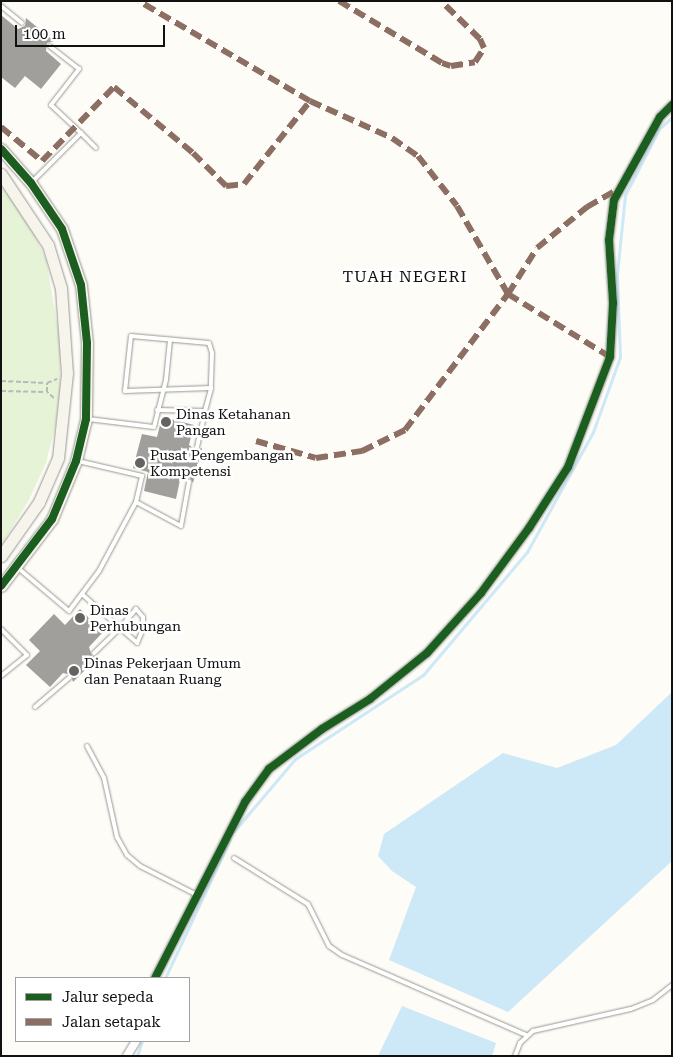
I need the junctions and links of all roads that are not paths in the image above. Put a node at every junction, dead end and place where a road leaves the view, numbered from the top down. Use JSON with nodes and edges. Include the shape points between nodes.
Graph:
{"nodes":[{"id":1,"x":1,"y":6,"type":"edge"},
{"id":2,"x":22,"y":23,"type":"dead end"},
{"id":3,"x":50,"y":46,"type":"dead end"},
{"id":4,"x":672,"y":105,"type":"edge"},
{"id":5,"x":81,"y":133,"type":"junction"},
{"id":6,"x":96,"y":148,"type":"dead end"},
{"id":7,"x":1,"y":149,"type":"edge"},
{"id":8,"x":1,"y":174,"type":"edge"},
{"id":9,"x":31,"y":183,"type":"junction"},
{"id":10,"x":170,"y":340,"type":"junction"},
{"id":11,"x":211,"y":388,"type":"junction"},
{"id":12,"x":163,"y":390,"type":"junction"},
{"id":13,"x":157,"y":410,"type":"junction"},
{"id":14,"x":205,"y":411,"type":"junction"},
{"id":15,"x":65,"y":416,"type":"junction"},
{"id":16,"x":86,"y":419,"type":"junction"},
{"id":17,"x":197,"y":447,"type":"dead end"},
{"id":18,"x":58,"y":458,"type":"junction"},
{"id":19,"x":76,"y":460,"type":"junction"},
{"id":20,"x":190,"y":482,"type":"dead end"},
{"id":21,"x":136,"y":502,"type":"junction"},
{"id":22,"x":1,"y":557,"type":"edge"},
{"id":23,"x":18,"y":568,"type":"junction"},
{"id":24,"x":1,"y":586,"type":"edge"},
{"id":25,"x":83,"y":594,"type":"junction"},
{"id":26,"x":120,"y":628,"type":"junction"},
{"id":27,"x":1,"y":629,"type":"edge"},
{"id":28,"x":94,"y":653,"type":"dead end"},
{"id":29,"x":1,"y":676,"type":"edge"},
{"id":30,"x":69,"y":678,"type":"dead end"},
{"id":31,"x":35,"y":706,"type":"dead end"},
{"id":32,"x":87,"y":746,"type":"dead end"},
{"id":33,"x":234,"y":858,"type":"dead end"},
{"id":34,"x":197,"y":895,"type":"junction"},
{"id":35,"x":156,"y":977,"type":"edge"},
{"id":36,"x":672,"y":985,"type":"edge"},
{"id":37,"x":526,"y":1035,"type":"junction"},
{"id":38,"x":135,"y":1042,"type":"edge"},
{"id":39,"x":127,"y":1056,"type":"edge"},
{"id":40,"x":515,"y":1056,"type":"edge"}],
"edges":[{"from":1,"to":2,"type":"lane"},
{"from":3,"to":5,"type":"lane","via":[[79,69],[51,105]]},
{"from":4,"to":34,"type":"street","via":[[650,134],[614,200],[609,240],[613,303],[610,357],[568,467],[486,586],[427,653],[384,688],[269,769],[245,802]]},
{"from":5,"to":6,"type":"lane"},
{"from":5,"to":9,"type":"lane"},
{"from":7,"to":9,"type":"street"},
{"from":8,"to":15,"type":"street","via":[[48,245],[61,288],[68,373]]},
{"from":9,"to":16,"type":"street","via":[[62,230],[81,285],[87,343]]},
{"from":10,"to":11,"type":"lane","via":[[209,343],[212,353]]},
{"from":10,"to":12,"type":"lane"},
{"from":10,"to":12,"type":"lane","via":[[131,336],[125,391]]},
{"from":11,"to":12,"type":"lane"},
{"from":11,"to":14,"type":"lane"},
{"from":12,"to":13,"type":"lane"},
{"from":13,"to":14,"type":"lane"},
{"from":13,"to":16,"type":"lane","via":[[154,427]]},
{"from":14,"to":17,"type":"lane"},
{"from":15,"to":16,"type":"street"},
{"from":15,"to":18,"type":"street"},
{"from":16,"to":19,"type":"street"},
{"from":18,"to":19,"type":"street"},
{"from":18,"to":22,"type":"street","via":[[39,502]]},
{"from":19,"to":21,"type":"lane","via":[[142,476]]},
{"from":19,"to":23,"type":"street","via":[[52,519]]},
{"from":20,"to":21,"type":"lane","via":[[181,526]]},
{"from":21,"to":25,"type":"lane","via":[[104,564]]},
{"from":22,"to":23,"type":"street"},
{"from":23,"to":24,"type":"street"},
{"from":23,"to":25,"type":"lane","via":[[69,611]]},
{"from":25,"to":26,"type":"lane"},
{"from":26,"to":26,"type":"lane","via":[[136,609],[143,618],[144,629],[137,643]]},
{"from":26,"to":28,"type":"lane"},
{"from":27,"to":29,"type":"lane","via":[[27,655]]},
{"from":30,"to":31,"type":"lane"},
{"from":32,"to":34,"type":"lane","via":[[104,778],[117,837],[127,855],[140,866]]},
{"from":33,"to":37,"type":"lane","via":[[308,904],[329,946],[342,955]]},
{"from":34,"to":35,"type":"street"},
{"from":36,"to":37,"type":"lane","via":[[653,1000],[631,1009],[541,1028]]},
{"from":37,"to":40,"type":"lane"},
{"from":38,"to":39,"type":"street"}]}
